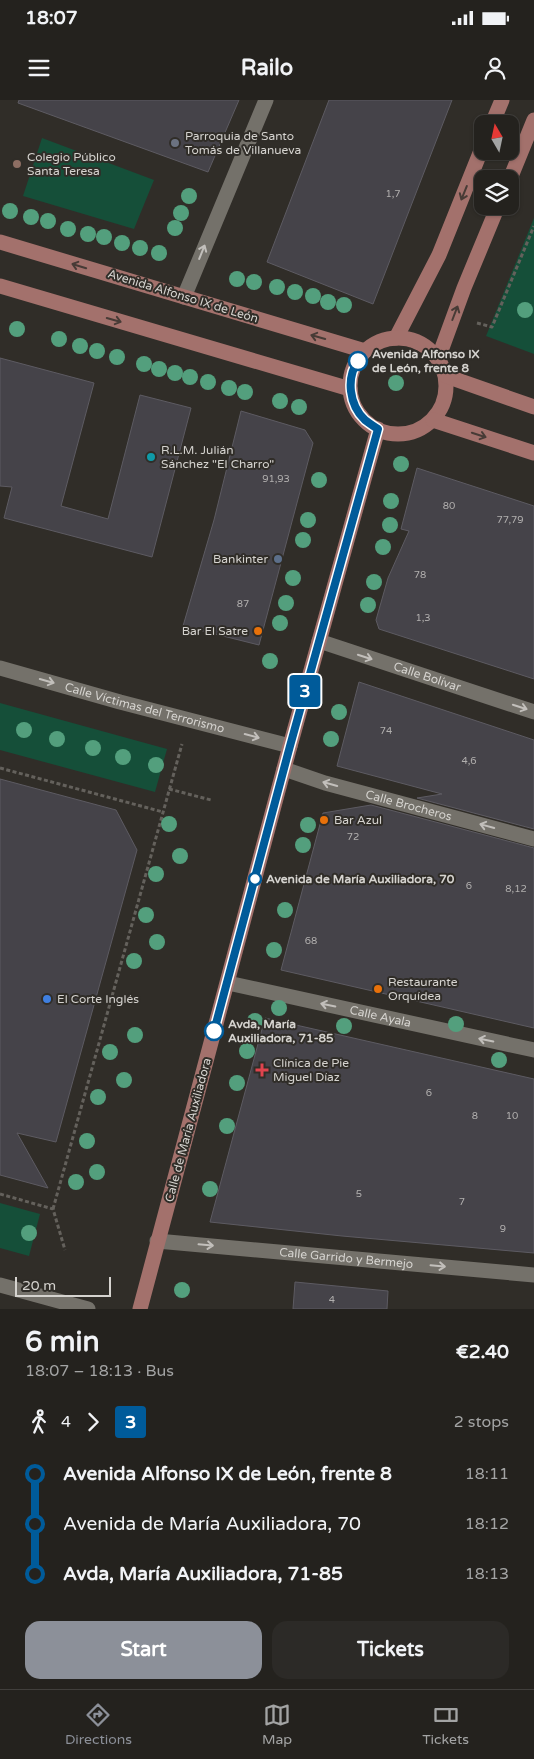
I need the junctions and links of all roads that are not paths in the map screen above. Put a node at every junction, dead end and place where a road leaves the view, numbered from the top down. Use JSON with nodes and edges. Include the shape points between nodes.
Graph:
{"nodes":[{"id":1,"x":266,"y":100,"type":"edge"},
{"id":2,"x":502,"y":100,"type":"edge"},
{"id":3,"x":496,"y":115,"type":"edge"},
{"id":4,"x":534,"y":120,"type":"edge"},
{"id":5,"x":477,"y":160,"type":"edge"},
{"id":6,"x":514,"y":170,"type":"edge"},
{"id":7,"x":494,"y":215,"type":"edge"},
{"id":8,"x":0,"y":242,"type":"edge"},
{"id":9,"x":0,"y":286,"type":"edge"},
{"id":10,"x":184,"y":297,"type":"junction"},
{"id":11,"x":396,"y":338,"type":"junction"},
{"id":12,"x":365,"y":351,"type":"junction"},
{"id":13,"x":438,"y":358,"type":"junction"},
{"id":14,"x":446,"y":376,"type":"junction"},
{"id":15,"x":350,"y":389,"type":"junction"},
{"id":16,"x":534,"y":407,"type":"edge"},
{"id":17,"x":432,"y":420,"type":"junction"},
{"id":18,"x":378,"y":429,"type":"junction"},
{"id":19,"x":534,"y":453,"type":"edge"},
{"id":20,"x":319,"y":641,"type":"junction"},
{"id":21,"x":0,"y":668,"type":"edge"},
{"id":22,"x":534,"y":712,"type":"edge"},
{"id":23,"x":290,"y":746,"type":"junction"},
{"id":24,"x":284,"y":769,"type":"junction"},
{"id":25,"x":534,"y":839,"type":"edge"},
{"id":26,"x":228,"y":983,"type":"junction"},
{"id":27,"x":534,"y":1050,"type":"edge"},
{"id":28,"x":157,"y":1241,"type":"junction"},
{"id":29,"x":534,"y":1275,"type":"edge"},
{"id":30,"x":0,"y":1285,"type":"edge"},
{"id":31,"x":88,"y":1309,"type":"edge"},
{"id":32,"x":140,"y":1309,"type":"edge"}],
"edges":[{"from":10,"to":1,"type":"street","one_way":true},
{"from":2,"to":3,"type":"main road"},
{"from":4,"to":6,"type":"main road"},
{"from":5,"to":11,"type":"main road","one_way":true,"via":[[439,256]]},
{"from":13,"to":7,"type":"main road","one_way":true},
{"from":10,"to":8,"type":"main road","name":"Avenida Alfonso IX de León","one_way":true},
{"from":9,"to":15,"type":"main road","one_way":true},
{"from":12,"to":10,"type":"main road","name":"Avenida Alfonso IX de León","one_way":true},
{"from":11,"to":12,"type":"main road","via":[[379,342]]},
{"from":11,"to":13,"type":"main road","via":[[420,343]]},
{"from":12,"to":15,"type":"main road","via":[[354,368]]},
{"from":13,"to":14,"type":"main road"},
{"from":14,"to":16,"type":"main road"},
{"from":14,"to":17,"type":"main road","via":[[442,407]]},
{"from":15,"to":18,"type":"main road","via":[[354,405],[364,419]]},
{"from":17,"to":18,"type":"main road","via":[[406,433]]},
{"from":17,"to":19,"type":"main road","one_way":true},
{"from":18,"to":20,"type":"main road","name":"Calle de María Auxiliadora"},
{"from":20,"to":22,"type":"street","name":"Calle Bolívar","one_way":true},
{"from":20,"to":23,"type":"main road","name":"Calle de María Auxiliadora"},
{"from":21,"to":23,"type":"street","name":"Calle Víctimas del Terrorismo","one_way":true},
{"from":23,"to":24,"type":"main road","name":"Calle de María Auxiliadora"},
{"from":25,"to":24,"type":"street","name":"Calle Brocheros","one_way":true},
{"from":24,"to":26,"type":"main road","name":"Calle de María Auxiliadora"},
{"from":27,"to":26,"type":"street","name":"Calle Ayala","one_way":true},
{"from":26,"to":28,"type":"main road","name":"Calle de María Auxiliadora"},
{"from":28,"to":29,"type":"street","name":"Calle Garrido y Bermejo","one_way":true},
{"from":28,"to":32,"type":"main road","name":"Calle de María Auxiliadora"},
{"from":30,"to":31,"type":"street"}]}
